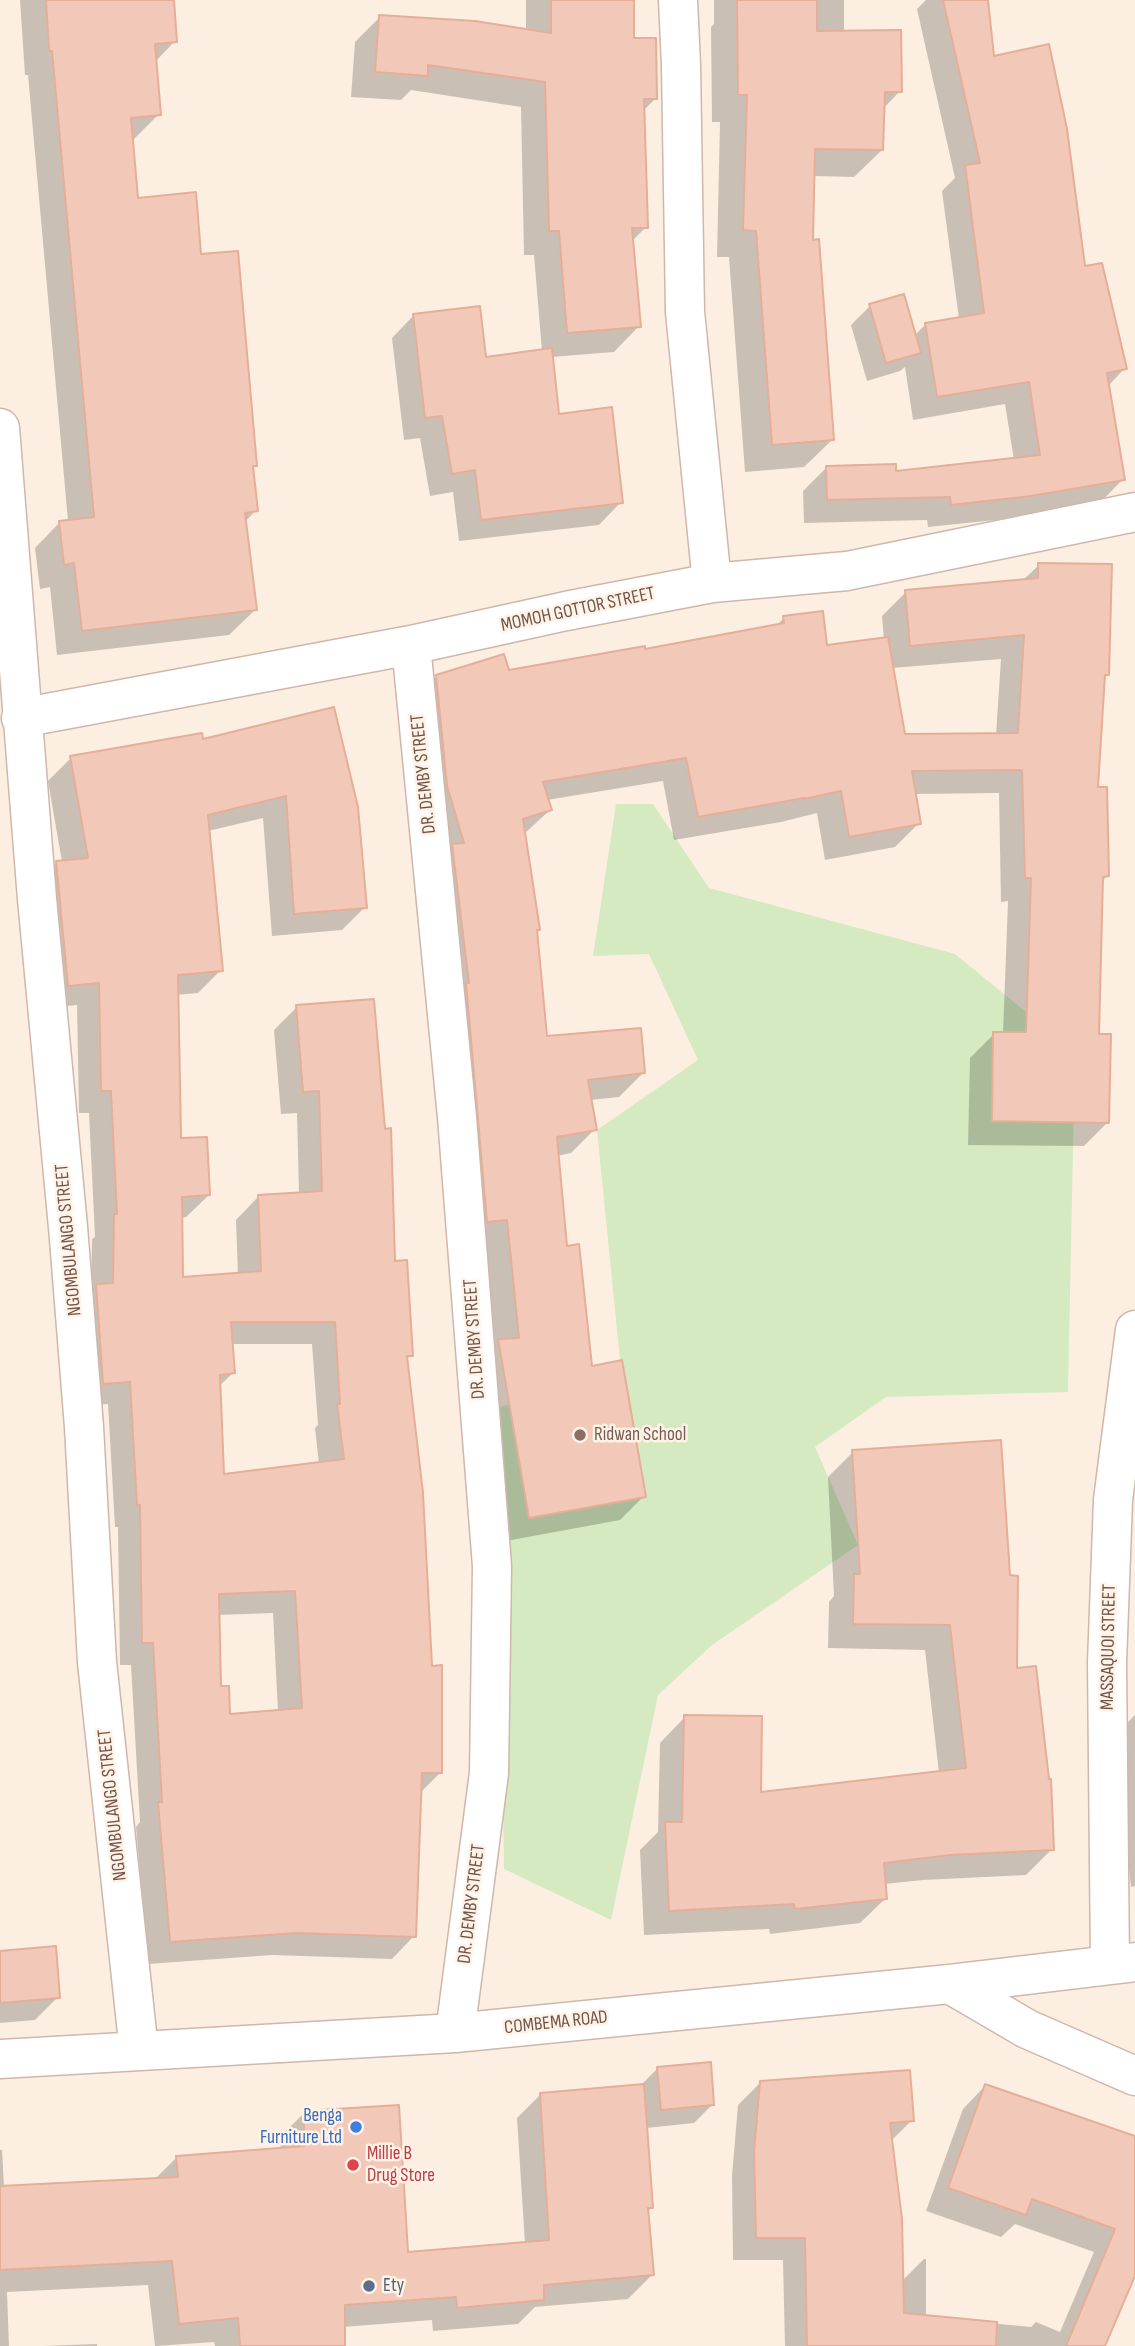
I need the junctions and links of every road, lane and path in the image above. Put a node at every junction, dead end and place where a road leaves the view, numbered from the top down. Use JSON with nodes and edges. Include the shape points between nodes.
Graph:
{"nodes":[{"id":1,"x":678,"y":0,"type":"edge"},
{"id":2,"x":0,"y":428,"type":"edge"},
{"id":3,"x":1135,"y":512,"type":"edge"},
{"id":4,"x":712,"y":583,"type":"junction"},
{"id":5,"x":411,"y":645,"type":"junction"},
{"id":6,"x":21,"y":718,"type":"junction"},
{"id":7,"x":1135,"y":1330,"type":"edge"},
{"id":8,"x":1124,"y":1501,"type":"edge"},
{"id":9,"x":1123,"y":1963,"type":"edge"},
{"id":10,"x":950,"y":1984,"type":"junction"},
{"id":11,"x":455,"y":2033,"type":"junction"},
{"id":12,"x":139,"y":2051,"type":"junction"},
{"id":13,"x":0,"y":2059,"type":"edge"},
{"id":14,"x":1135,"y":2076,"type":"edge"}],
"edges":[{"from":1,"to":4,"type":"street","via":[[685,312]]},
{"from":2,"to":6,"type":"street","name":"NGOMBULANGO STREET"},
{"from":3,"to":4,"type":"street","name":"MOMOH GOTTOR STREET","via":[[848,571]]},
{"from":4,"to":5,"type":"street","name":"MOMOH GOTTOR STREET"},
{"from":5,"to":6,"type":"street","name":"MOMOH GOTTOR STREET"},
{"from":5,"to":11,"type":"street","name":"DR. DEMBY STREET","via":[[457,1117],[492,1566],[489,1773]]},
{"from":6,"to":12,"type":"street","name":"NGOMBULANGO STREET","via":[[67,1214],[97,1662]]},
{"from":7,"to":8,"type":"street","name":"MASSAQUOI STREET"},
{"from":8,"to":9,"type":"street","name":"MASSAQUOI STREET","via":[[1107,1663]]},
{"from":9,"to":10,"type":"street","name":"COMBEMA ROAD"},
{"from":10,"to":11,"type":"street","name":"COMBEMA ROAD"},
{"from":10,"to":14,"type":"street","via":[[1027,2029]]},
{"from":11,"to":12,"type":"street","name":"COMBEMA ROAD"},
{"from":12,"to":13,"type":"street","name":"COMBEMA ROAD"}]}
